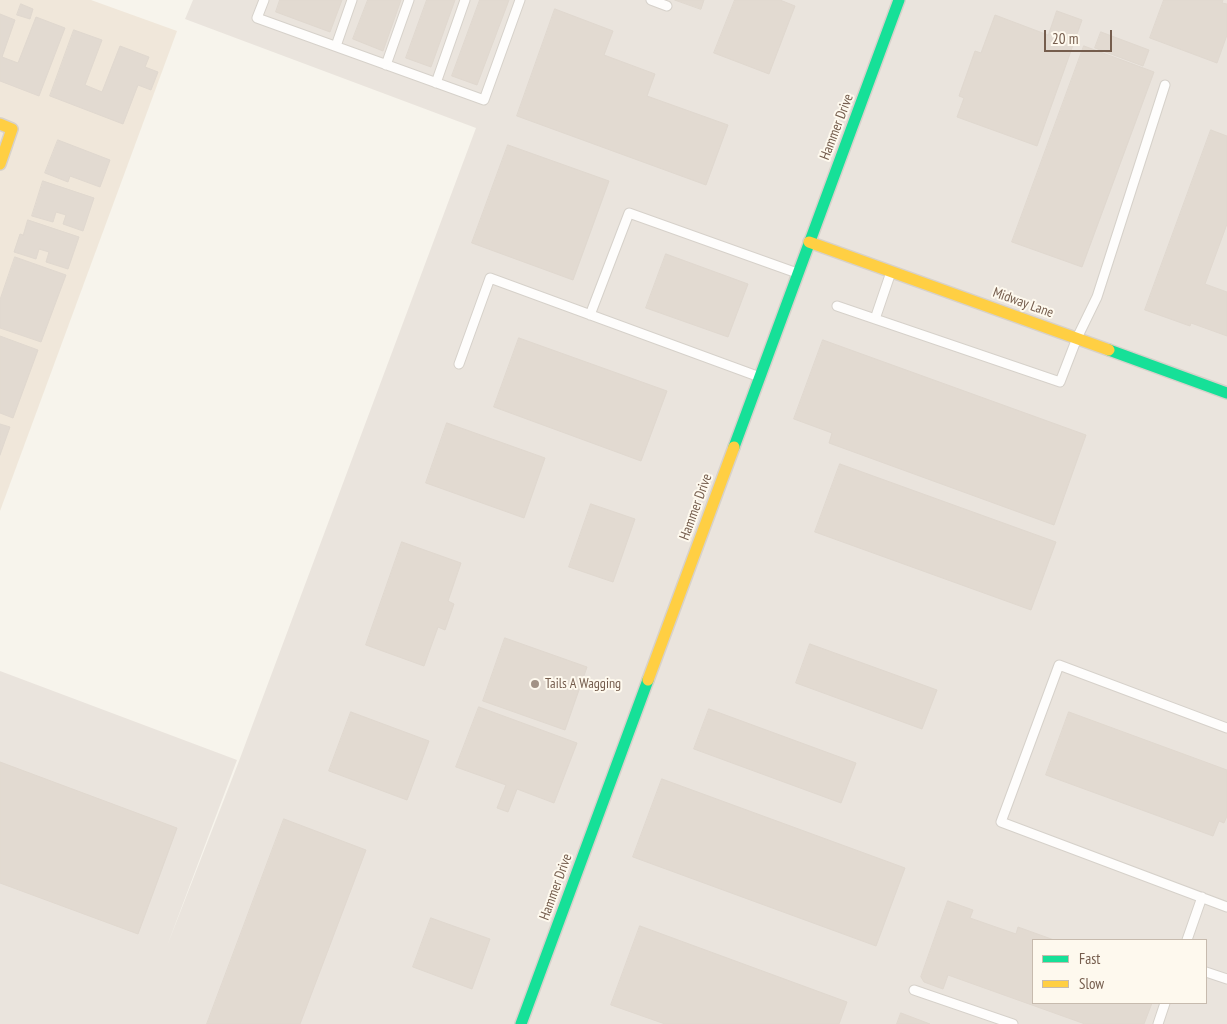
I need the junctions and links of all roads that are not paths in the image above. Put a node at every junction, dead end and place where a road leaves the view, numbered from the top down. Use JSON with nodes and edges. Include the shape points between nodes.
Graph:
{"nodes":[{"id":1,"x":264,"y":0,"type":"edge"},
{"id":2,"x":352,"y":0,"type":"edge"},
{"id":3,"x":409,"y":0,"type":"edge"},
{"id":4,"x":465,"y":0,"type":"edge"},
{"id":5,"x":520,"y":0,"type":"edge"},
{"id":6,"x":651,"y":0,"type":"edge"},
{"id":7,"x":900,"y":0,"type":"edge"},
{"id":8,"x":667,"y":6,"type":"dead end"},
{"id":9,"x":336,"y":46,"type":"junction"},
{"id":10,"x":386,"y":65,"type":"junction"},
{"id":11,"x":436,"y":83,"type":"junction"},
{"id":12,"x":1165,"y":85,"type":"dead end"},
{"id":13,"x":0,"y":124,"type":"edge"},
{"id":14,"x":0,"y":164,"type":"edge"},
{"id":15,"x":809,"y":242,"type":"junction"},
{"id":16,"x":891,"y":272,"type":"junction"},
{"id":17,"x":798,"y":274,"type":"junction"},
{"id":18,"x":837,"y":306,"type":"dead end"},
{"id":19,"x":590,"y":315,"type":"junction"},
{"id":20,"x":875,"y":319,"type":"junction"},
{"id":21,"x":1077,"y":338,"type":"junction"},
{"id":22,"x":459,"y":364,"type":"dead end"},
{"id":23,"x":760,"y":377,"type":"junction"},
{"id":24,"x":1227,"y":393,"type":"edge"},
{"id":25,"x":1227,"y":728,"type":"edge"},
{"id":26,"x":1202,"y":897,"type":"junction"},
{"id":27,"x":1227,"y":907,"type":"edge"},
{"id":28,"x":1187,"y":939,"type":"edge"},
{"id":29,"x":1207,"y":972,"type":"edge"},
{"id":30,"x":1227,"y":978,"type":"edge"},
{"id":31,"x":914,"y":990,"type":"dead end"},
{"id":32,"x":1165,"y":1004,"type":"edge"},
{"id":33,"x":521,"y":1024,"type":"edge"},
{"id":34,"x":1014,"y":1024,"type":"edge"},
{"id":35,"x":1158,"y":1024,"type":"edge"}],
"edges":[{"from":1,"to":9,"type":"lane","via":[[257,18]]},
{"from":2,"to":9,"type":"lane"},
{"from":3,"to":10,"type":"lane"},
{"from":4,"to":11,"type":"lane"},
{"from":5,"to":11,"type":"lane","via":[[484,100]]},
{"from":6,"to":8,"type":"lane"},
{"from":7,"to":15,"type":"street","name":"Hammer Drive"},
{"from":9,"to":10,"type":"lane"},
{"from":10,"to":11,"type":"lane"},
{"from":12,"to":21,"type":"lane","via":[[1097,297]]},
{"from":13,"to":14,"type":"street","via":[[12,129]]},
{"from":15,"to":16,"type":"street","name":"Midway Lane"},
{"from":15,"to":17,"type":"street","name":"Hammer Drive"},
{"from":16,"to":20,"type":"lane"},
{"from":16,"to":21,"type":"street","name":"Midway Lane"},
{"from":17,"to":19,"type":"lane","via":[[629,213]]},
{"from":17,"to":23,"type":"street","name":"Hammer Drive"},
{"from":18,"to":20,"type":"lane"},
{"from":19,"to":22,"type":"lane","via":[[490,278]]},
{"from":19,"to":23,"type":"lane"},
{"from":20,"to":21,"type":"lane","via":[[1060,382]]},
{"from":21,"to":24,"type":"street","name":"Midway Lane"},
{"from":23,"to":33,"type":"street","name":"Hammer Drive"},
{"from":25,"to":26,"type":"lane","via":[[1059,665],[1001,822]]},
{"from":26,"to":27,"type":"lane"},
{"from":26,"to":28,"type":"lane"},
{"from":29,"to":30,"type":"lane"},
{"from":31,"to":34,"type":"lane"},
{"from":32,"to":35,"type":"lane"}]}
